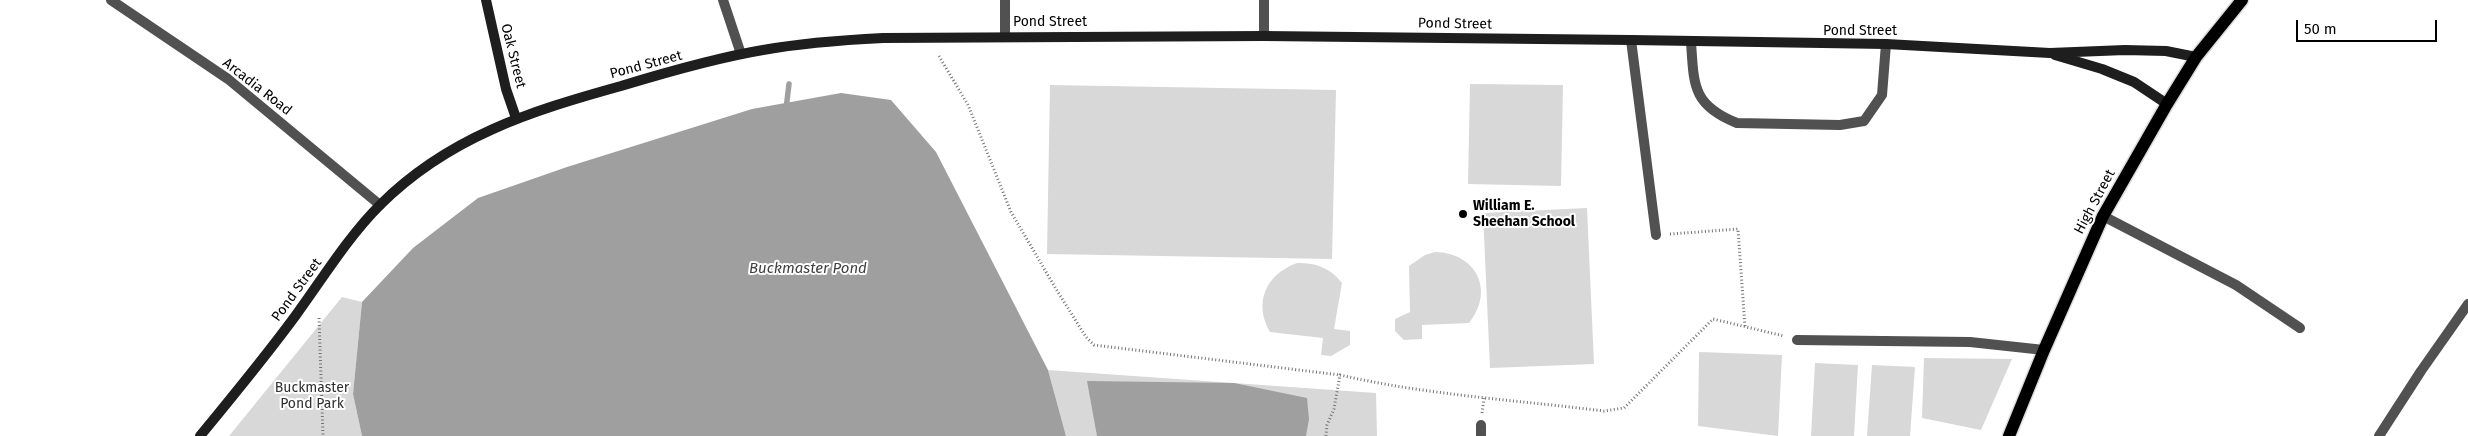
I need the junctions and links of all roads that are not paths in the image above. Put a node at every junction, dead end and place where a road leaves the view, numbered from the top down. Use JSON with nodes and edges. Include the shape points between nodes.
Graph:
{"nodes":[{"id":1,"x":111,"y":0,"type":"edge"},
{"id":2,"x":486,"y":0,"type":"edge"},
{"id":3,"x":723,"y":0,"type":"edge"},
{"id":4,"x":1005,"y":0,"type":"edge"},
{"id":5,"x":1264,"y":0,"type":"edge"},
{"id":6,"x":2242,"y":0,"type":"edge"},
{"id":7,"x":1005,"y":36,"type":"junction"},
{"id":8,"x":1264,"y":36,"type":"junction"},
{"id":9,"x":1631,"y":40,"type":"junction"},
{"id":10,"x":1692,"y":42,"type":"junction"},
{"id":11,"x":1886,"y":44,"type":"junction"},
{"id":12,"x":2050,"y":53,"type":"junction"},
{"id":13,"x":741,"y":54,"type":"junction"},
{"id":14,"x":2196,"y":58,"type":"junction"},
{"id":15,"x":2167,"y":104,"type":"junction"},
{"id":16,"x":516,"y":118,"type":"junction"},
{"id":17,"x":380,"y":205,"type":"junction"},
{"id":18,"x":2102,"y":216,"type":"junction"},
{"id":19,"x":1656,"y":235,"type":"road end"},
{"id":20,"x":2468,"y":304,"type":"edge"},
{"id":21,"x":2300,"y":328,"type":"dead end"},
{"id":22,"x":1797,"y":340,"type":"road end"},
{"id":23,"x":2044,"y":350,"type":"junction"},
{"id":24,"x":200,"y":436,"type":"edge"},
{"id":25,"x":2009,"y":436,"type":"edge"},
{"id":26,"x":2379,"y":436,"type":"edge"}],
"edges":[{"from":1,"to":17,"type":"street","name":"Arcadia Road","via":[[228,80]]},
{"from":2,"to":16,"type":"street","name":"Oak Street"},
{"from":3,"to":13,"type":"street"},
{"from":4,"to":7,"type":"street"},
{"from":5,"to":8,"type":"street"},
{"from":6,"to":14,"type":"main road","name":"High Street"},
{"from":7,"to":8,"type":"street","name":"Pond Street"},
{"from":7,"to":13,"type":"street","name":"Pond Street","via":[[836,41]]},
{"from":8,"to":9,"type":"street","name":"Pond Street"},
{"from":9,"to":10,"type":"street","name":"Pond Street"},
{"from":9,"to":19,"type":"street"},
{"from":10,"to":11,"type":"street","name":"Pond Street"},
{"from":10,"to":11,"type":"street","via":[[1694,80],[1704,104],[1721,116],[1737,123],[1840,126],[1864,121],[1882,95]]},
{"from":11,"to":12,"type":"street","name":"Pond Street"},
{"from":12,"to":14,"type":"street","name":"Pond Street","via":[[2166,51]]},
{"from":12,"to":15,"type":"street","name":"Pond Street","via":[[2134,82]]},
{"from":13,"to":16,"type":"street","name":"Pond Street","via":[[639,80]]},
{"from":14,"to":15,"type":"main road","name":"High Street"},
{"from":15,"to":18,"type":"main road","name":"High Street"},
{"from":16,"to":17,"type":"street","name":"Pond Street","via":[[471,138],[436,159]]},
{"from":17,"to":24,"type":"street","name":"Pond Street"},
{"from":18,"to":21,"type":"street","via":[[2236,285]]},
{"from":18,"to":23,"type":"main road","name":"High Street"},
{"from":20,"to":26,"type":"street"},
{"from":22,"to":23,"type":"street","via":[[1970,342]]},
{"from":23,"to":25,"type":"main road","name":"High Street"}]}
